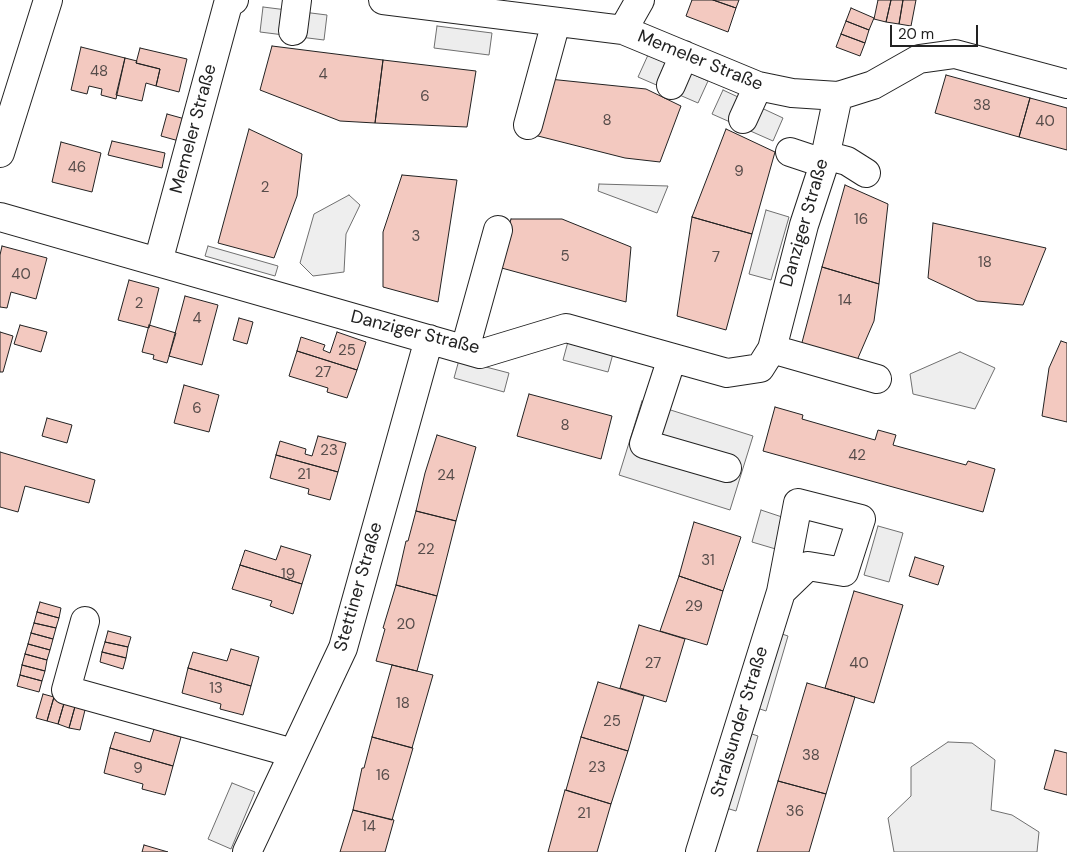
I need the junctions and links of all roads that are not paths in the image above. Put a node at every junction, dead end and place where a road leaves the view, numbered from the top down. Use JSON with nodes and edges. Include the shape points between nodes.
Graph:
{"nodes":[{"id":1,"x":48,"y":0,"type":"edge"},
{"id":2,"x":234,"y":0,"type":"edge"},
{"id":3,"x":297,"y":0,"type":"edge"},
{"id":4,"x":382,"y":0,"type":"edge"},
{"id":5,"x":640,"y":0,"type":"edge"},
{"id":6,"x":556,"y":22,"type":"junction"},
{"id":7,"x":623,"y":30,"type":"junction"},
{"id":8,"x":293,"y":31,"type":"dead end"},
{"id":9,"x":684,"y":55,"type":"junction"},
{"id":10,"x":1067,"y":84,"type":"edge"},
{"id":11,"x":671,"y":85,"type":"dead end"},
{"id":12,"x":758,"y":86,"type":"junction"},
{"id":13,"x":838,"y":96,"type":"junction"},
{"id":14,"x":743,"y":119,"type":"dead end"},
{"id":15,"x":528,"y":125,"type":"dead end"},
{"id":16,"x":790,"y":152,"type":"dead end"},
{"id":17,"x":0,"y":153,"type":"edge"},
{"id":18,"x":824,"y":159,"type":"junction"},
{"id":19,"x":866,"y":173,"type":"dead end"},
{"id":20,"x":0,"y":216,"type":"edge"},
{"id":21,"x":498,"y":230,"type":"dead end"},
{"id":22,"x":158,"y":262,"type":"junction"},
{"id":23,"x":429,"y":339,"type":"junction"},
{"id":24,"x":465,"y":349,"type":"junction"},
{"id":25,"x":772,"y":349,"type":"junction"},
{"id":26,"x":672,"y":358,"type":"junction"},
{"id":27,"x":877,"y":378,"type":"dead end"},
{"id":28,"x":727,"y":468,"type":"dead end"},
{"id":29,"x":781,"y":592,"type":"dead end"},
{"id":30,"x":85,"y":621,"type":"dead end"},
{"id":31,"x":294,"y":753,"type":"junction"},
{"id":32,"x":247,"y":852,"type":"edge"},
{"id":33,"x":700,"y":852,"type":"edge"}],
"edges":[{"from":1,"to":17,"type":"street"},
{"from":2,"to":22,"type":"street","name":"Memeler Straße","via":[[228,4]]},
{"from":3,"to":8,"type":"street"},
{"from":4,"to":6,"type":"street","name":"Memeler Straße"},
{"from":5,"to":7,"type":"street"},
{"from":6,"to":7,"type":"street","name":"Memeler Straße"},
{"from":6,"to":15,"type":"street"},
{"from":7,"to":9,"type":"street","name":"Memeler Straße"},
{"from":9,"to":11,"type":"street"},
{"from":9,"to":12,"type":"street","name":"Memeler Straße"},
{"from":10,"to":13,"type":"street","name":"Memeler Straße","via":[[955,54],[919,59],[873,85]]},
{"from":12,"to":13,"type":"street","name":"Memeler Straße"},
{"from":12,"to":14,"type":"street"},
{"from":13,"to":18,"type":"street","name":"Danziger Straße"},
{"from":16,"to":18,"type":"street"},
{"from":18,"to":19,"type":"street","via":[[847,161]]},
{"from":18,"to":25,"type":"street","name":"Danziger Straße"},
{"from":20,"to":22,"type":"street","name":"Danziger Straße"},
{"from":21,"to":24,"type":"street"},
{"from":22,"to":23,"type":"street","name":"Danziger Straße"},
{"from":23,"to":24,"type":"street","name":"Danziger Straße"},
{"from":23,"to":31,"type":"street","name":"Stettiner Straße","via":[[344,648]]},
{"from":24,"to":26,"type":"street","name":"Danziger Straße","via":[[480,354],[566,328]]},
{"from":25,"to":26,"type":"street","name":"Danziger Straße","via":[[760,368],[727,373]]},
{"from":25,"to":27,"type":"street"},
{"from":26,"to":28,"type":"street","via":[[644,444]]},
{"from":29,"to":33,"type":"street","name":"Stralsunder Straße"},
{"from":30,"to":31,"type":"street","via":[[66,690]]},
{"from":31,"to":32,"type":"street","name":"Stettiner Straße"}]}
